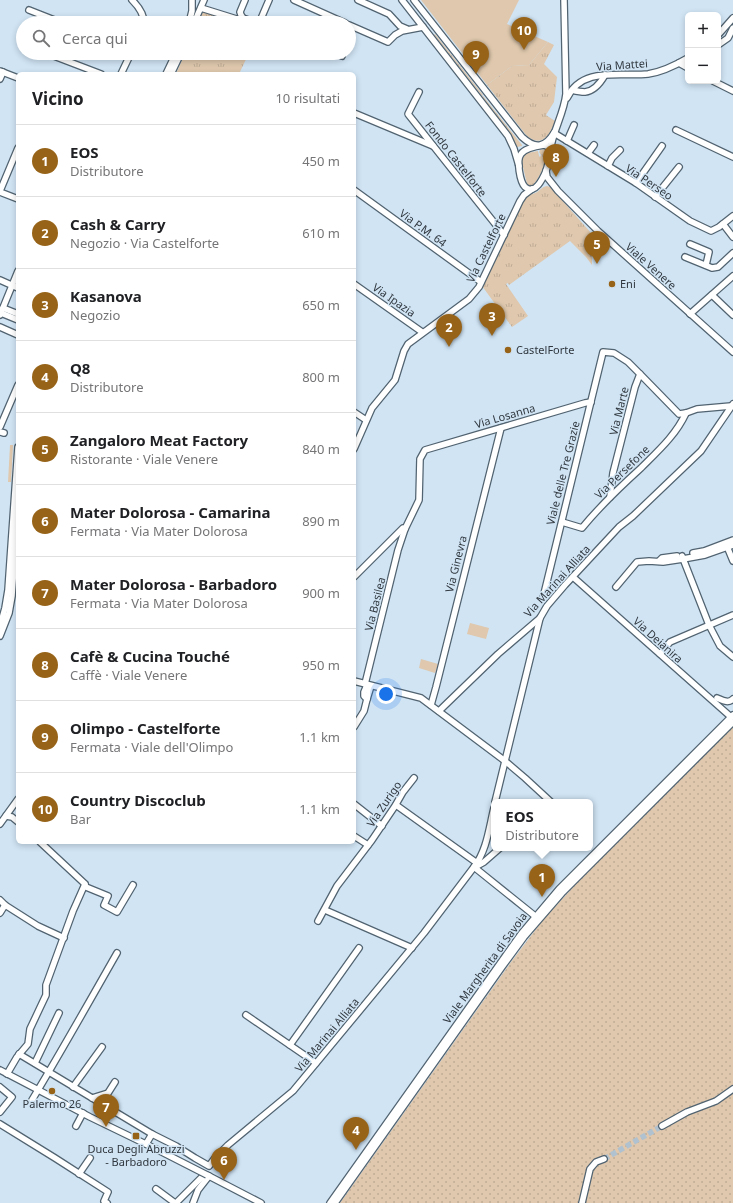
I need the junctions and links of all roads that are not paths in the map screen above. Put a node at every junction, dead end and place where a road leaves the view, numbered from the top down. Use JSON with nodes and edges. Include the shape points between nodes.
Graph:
{"nodes":[{"id":1,"x":132,"y":0,"type":"edge"},
{"id":2,"x":192,"y":0,"type":"edge"},
{"id":3,"x":204,"y":0,"type":"edge"},
{"id":4,"x":245,"y":0,"type":"edge"},
{"id":5,"x":269,"y":0,"type":"edge"},
{"id":6,"x":294,"y":0,"type":"edge"},
{"id":7,"x":358,"y":0,"type":"edge"},
{"id":8,"x":402,"y":0,"type":"edge"},
{"id":9,"x":414,"y":0,"type":"edge"},
{"id":10,"x":564,"y":0,"type":"edge"},
{"id":11,"x":201,"y":8,"type":"junction"},
{"id":12,"x":29,"y":10,"type":"dead end"},
{"id":13,"x":44,"y":16,"type":"edge"},
{"id":14,"x":144,"y":16,"type":"edge"},
{"id":15,"x":191,"y":16,"type":"edge"},
{"id":16,"x":197,"y":16,"type":"edge"},
{"id":17,"x":227,"y":16,"type":"edge"},
{"id":18,"x":242,"y":16,"type":"edge"},
{"id":19,"x":262,"y":16,"type":"edge"},
{"id":20,"x":329,"y":16,"type":"edge"},
{"id":21,"x":733,"y":18,"type":"edge"},
{"id":22,"x":423,"y":26,"type":"junction"},
{"id":23,"x":356,"y":28,"type":"edge"},
{"id":24,"x":733,"y":28,"type":"edge"},
{"id":25,"x":408,"y":30,"type":"junction"},
{"id":26,"x":721,"y":32,"type":"edge"},
{"id":27,"x":730,"y":39,"type":"edge"},
{"id":28,"x":721,"y":44,"type":"edge"},
{"id":29,"x":64,"y":60,"type":"edge"},
{"id":30,"x":128,"y":60,"type":"edge"},
{"id":31,"x":173,"y":60,"type":"edge"},
{"id":32,"x":178,"y":60,"type":"edge"},
{"id":33,"x":685,"y":60,"type":"edge"},
{"id":34,"x":679,"y":63,"type":"junction"},
{"id":35,"x":685,"y":66,"type":"edge"},
{"id":36,"x":2,"y":71,"type":"edge"},
{"id":37,"x":96,"y":72,"type":"edge"},
{"id":38,"x":122,"y":72,"type":"edge"},
{"id":39,"x":167,"y":72,"type":"edge"},
{"id":40,"x":172,"y":72,"type":"edge"},
{"id":41,"x":606,"y":75,"type":"junction"},
{"id":42,"x":16,"y":77,"type":"edge"},
{"id":43,"x":0,"y":79,"type":"edge"},
{"id":44,"x":719,"y":84,"type":"edge"},
{"id":45,"x":572,"y":90,"type":"junction"},
{"id":46,"x":733,"y":91,"type":"edge"},
{"id":47,"x":419,"y":92,"type":"dead end"},
{"id":48,"x":565,"y":102,"type":"junction"},
{"id":49,"x":356,"y":114,"type":"edge"},
{"id":50,"x":574,"y":125,"type":"dead end"},
{"id":51,"x":676,"y":130,"type":"dead end"},
{"id":52,"x":554,"y":133,"type":"junction"},
{"id":53,"x":567,"y":141,"type":"junction"},
{"id":54,"x":594,"y":145,"type":"dead end"},
{"id":55,"x":433,"y":146,"type":"junction"},
{"id":56,"x":540,"y":146,"type":"junction"},
{"id":57,"x":662,"y":146,"type":"dead end"},
{"id":58,"x":620,"y":150,"type":"dead end"},
{"id":59,"x":550,"y":152,"type":"junction"},
{"id":60,"x":16,"y":153,"type":"edge"},
{"id":61,"x":588,"y":153,"type":"junction"},
{"id":62,"x":733,"y":157,"type":"edge"},
{"id":63,"x":518,"y":166,"type":"junction"},
{"id":64,"x":608,"y":166,"type":"junction"},
{"id":65,"x":679,"y":167,"type":"dead end"},
{"id":66,"x":546,"y":171,"type":"junction"},
{"id":67,"x":521,"y":177,"type":"junction"},
{"id":68,"x":636,"y":183,"type":"junction"},
{"id":69,"x":538,"y":185,"type":"junction"},
{"id":70,"x":532,"y":189,"type":"junction"},
{"id":71,"x":0,"y":191,"type":"edge"},
{"id":72,"x":356,"y":191,"type":"edge"},
{"id":73,"x":558,"y":191,"type":"junction"},
{"id":74,"x":655,"y":197,"type":"junction"},
{"id":75,"x":16,"y":198,"type":"edge"},
{"id":76,"x":520,"y":201,"type":"junction"},
{"id":77,"x":733,"y":216,"type":"edge"},
{"id":78,"x":723,"y":224,"type":"junction"},
{"id":79,"x":504,"y":235,"type":"junction"},
{"id":80,"x":733,"y":237,"type":"edge"},
{"id":81,"x":690,"y":244,"type":"dead end"},
{"id":82,"x":733,"y":253,"type":"edge"},
{"id":83,"x":685,"y":257,"type":"dead end"},
{"id":84,"x":706,"y":265,"type":"junction"},
{"id":85,"x":733,"y":276,"type":"edge"},
{"id":86,"x":0,"y":280,"type":"edge"},
{"id":87,"x":481,"y":282,"type":"junction"},
{"id":88,"x":356,"y":285,"type":"edge"},
{"id":89,"x":15,"y":286,"type":"edge"},
{"id":90,"x":712,"y":295,"type":"junction"},
{"id":91,"x":1,"y":312,"type":"edge"},
{"id":92,"x":16,"y":314,"type":"edge"},
{"id":93,"x":690,"y":314,"type":"junction"},
{"id":94,"x":733,"y":315,"type":"edge"},
{"id":95,"x":16,"y":319,"type":"edge"},
{"id":96,"x":0,"y":327,"type":"edge"},
{"id":97,"x":422,"y":332,"type":"junction"},
{"id":98,"x":16,"y":334,"type":"edge"},
{"id":99,"x":733,"y":352,"type":"edge"},
{"id":100,"x":640,"y":374,"type":"junction"},
{"id":101,"x":16,"y":390,"type":"edge"},
{"id":102,"x":591,"y":402,"type":"junction"},
{"id":103,"x":732,"y":405,"type":"edge"},
{"id":104,"x":356,"y":413,"type":"edge"},
{"id":105,"x":686,"y":413,"type":"junction"},
{"id":106,"x":366,"y":420,"type":"junction"},
{"id":107,"x":0,"y":427,"type":"edge"},
{"id":108,"x":501,"y":428,"type":"junction"},
{"id":109,"x":356,"y":444,"type":"edge"},
{"id":110,"x":425,"y":450,"type":"joint"},
{"id":111,"x":16,"y":476,"type":"edge"},
{"id":112,"x":610,"y":497,"type":"junction"},
{"id":113,"x":562,"y":522,"type":"junction"},
{"id":114,"x":406,"y":529,"type":"junction"},
{"id":115,"x":16,"y":539,"type":"edge"},
{"id":116,"x":733,"y":540,"type":"edge"},
{"id":117,"x":729,"y":545,"type":"edge"},
{"id":118,"x":683,"y":557,"type":"junction"},
{"id":119,"x":733,"y":561,"type":"edge"},
{"id":120,"x":356,"y":575,"type":"edge"},
{"id":121,"x":573,"y":577,"type":"junction"},
{"id":122,"x":616,"y":587,"type":"dead end"},
{"id":123,"x":543,"y":598,"type":"dead end"},
{"id":124,"x":733,"y":615,"type":"edge"},
{"id":125,"x":540,"y":618,"type":"junction"},
{"id":126,"x":709,"y":625,"type":"junction"},
{"id":127,"x":0,"y":626,"type":"edge"},
{"id":128,"x":0,"y":636,"type":"edge"},
{"id":129,"x":660,"y":654,"type":"junction"},
{"id":130,"x":733,"y":657,"type":"edge"},
{"id":131,"x":356,"y":682,"type":"edge"},
{"id":132,"x":368,"y":685,"type":"junction"},
{"id":133,"x":717,"y":698,"type":"dead end"},
{"id":134,"x":733,"y":699,"type":"edge"},
{"id":135,"x":431,"y":705,"type":"junction"},
{"id":136,"x":439,"y":711,"type":"junction"},
{"id":137,"x":732,"y":718,"type":"edge"},
{"id":138,"x":356,"y":724,"type":"edge"},
{"id":139,"x":505,"y":761,"type":"junction"},
{"id":140,"x":414,"y":778,"type":"dead end"},
{"id":141,"x":496,"y":799,"type":"edge"},
{"id":142,"x":548,"y":799,"type":"edge"},
{"id":143,"x":16,"y":802,"type":"edge"},
{"id":144,"x":396,"y":805,"type":"junction"},
{"id":145,"x":356,"y":806,"type":"edge"},
{"id":146,"x":6,"y":816,"type":"junction"},
{"id":147,"x":16,"y":820,"type":"edge"},
{"id":148,"x":491,"y":822,"type":"edge"},
{"id":149,"x":0,"y":824,"type":"edge"},
{"id":150,"x":382,"y":826,"type":"junction"},
{"id":151,"x":356,"y":837,"type":"edge"},
{"id":152,"x":42,"y":844,"type":"edge"},
{"id":153,"x":368,"y":845,"type":"junction"},
{"id":154,"x":497,"y":851,"type":"edge"},
{"id":155,"x":476,"y":865,"type":"junction"},
{"id":156,"x":85,"y":884,"type":"junction"},
{"id":157,"x":133,"y":885,"type":"dead end"},
{"id":158,"x":0,"y":900,"type":"edge"},
{"id":159,"x":5,"y":905,"type":"junction"},
{"id":160,"x":325,"y":910,"type":"junction"},
{"id":161,"x":0,"y":913,"type":"edge"},
{"id":162,"x":535,"y":916,"type":"junction"},
{"id":163,"x":318,"y":921,"type":"dead end"},
{"id":164,"x":64,"y":938,"type":"junction"},
{"id":165,"x":359,"y":948,"type":"dead end"},
{"id":166,"x":412,"y":948,"type":"junction"},
{"id":167,"x":117,"y":953,"type":"dead end"},
{"id":168,"x":59,"y":1013,"type":"dead end"},
{"id":169,"x":246,"y":1015,"type":"dead end"},
{"id":170,"x":290,"y":1045,"type":"junction"},
{"id":171,"x":102,"y":1047,"type":"dead end"},
{"id":172,"x":19,"y":1054,"type":"junction"},
{"id":173,"x":35,"y":1063,"type":"junction"},
{"id":174,"x":316,"y":1063,"type":"junction"},
{"id":175,"x":0,"y":1070,"type":"edge"},
{"id":176,"x":49,"y":1072,"type":"junction"},
{"id":177,"x":7,"y":1074,"type":"junction"},
{"id":178,"x":115,"y":1082,"type":"dead end"},
{"id":179,"x":0,"y":1087,"type":"edge"},
{"id":180,"x":73,"y":1087,"type":"junction"},
{"id":181,"x":733,"y":1089,"type":"edge"},
{"id":182,"x":38,"y":1090,"type":"junction"},
{"id":183,"x":92,"y":1098,"type":"junction"},
{"id":184,"x":32,"y":1100,"type":"dead end"},
{"id":185,"x":0,"y":1110,"type":"edge"},
{"id":186,"x":83,"y":1113,"type":"junction"},
{"id":187,"x":0,"y":1124,"type":"edge"},
{"id":188,"x":76,"y":1126,"type":"dead end"},
{"id":189,"x":662,"y":1126,"type":"tunnel mouth"},
{"id":190,"x":152,"y":1134,"type":"junction"},
{"id":191,"x":146,"y":1144,"type":"junction"},
{"id":192,"x":90,"y":1158,"type":"dead end"},
{"id":193,"x":604,"y":1159,"type":"tunnel mouth"},
{"id":194,"x":207,"y":1173,"type":"junction"},
{"id":195,"x":79,"y":1174,"type":"junction"},
{"id":196,"x":156,"y":1189,"type":"dead end"},
{"id":197,"x":107,"y":1203,"type":"edge"},
{"id":198,"x":175,"y":1203,"type":"edge"},
{"id":199,"x":193,"y":1203,"type":"edge"},
{"id":200,"x":262,"y":1203,"type":"edge"},
{"id":201,"x":330,"y":1203,"type":"edge"},
{"id":202,"x":335,"y":1203,"type":"edge"},
{"id":203,"x":582,"y":1203,"type":"edge"}],
"edges":[{"from":1,"to":14,"type":"street"},
{"from":2,"to":15,"type":"street"},
{"from":3,"to":11,"type":"street"},
{"from":4,"to":18,"type":"street","via":[[240,12]]},
{"from":5,"to":19,"type":"street"},
{"from":6,"to":20,"type":"street"},
{"from":7,"to":25,"type":"street","via":[[389,14],[400,26]]},
{"from":8,"to":22,"type":"street"},
{"from":9,"to":56,"type":"street","via":[[518,133],[531,144]]},
{"from":10,"to":48,"type":"street","via":[[567,79]]},
{"from":11,"to":16,"type":"street"},
{"from":11,"to":17,"type":"street"},
{"from":12,"to":13,"type":"street"},
{"from":21,"to":26,"type":"street"},
{"from":22,"to":25,"type":"street"},
{"from":22,"to":63,"type":"street","via":[[508,136]]},
{"from":23,"to":25,"type":"street","via":[[388,42],[395,35]]},
{"from":24,"to":27,"type":"street"},
{"from":27,"to":28,"type":"street"},
{"from":29,"to":37,"type":"street"},
{"from":30,"to":38,"type":"street"},
{"from":31,"to":39,"type":"street"},
{"from":32,"to":40,"type":"street"},
{"from":33,"to":34,"type":"street","name":"Via Mattei"},
{"from":34,"to":35,"type":"street"},
{"from":34,"to":41,"type":"street","name":"Via Mattei","via":[[652,73]]},
{"from":36,"to":42,"type":"street"},
{"from":36,"to":43,"type":"street"},
{"from":41,"to":45,"type":"street","name":"Via Mattei","via":[[589,77]]},
{"from":41,"to":45,"type":"street","via":[[593,90]]},
{"from":44,"to":46,"type":"street"},
{"from":45,"to":48,"type":"street","name":"Via Mattei"},
{"from":47,"to":55,"type":"street","name":"Fondo Castelforte","via":[[408,114]]},
{"from":48,"to":52,"type":"street"},
{"from":49,"to":55,"type":"street"},
{"from":50,"to":53,"type":"street"},
{"from":51,"to":62,"type":"street"},
{"from":52,"to":53,"type":"street","name":"Via Perseo"},
{"from":52,"to":56,"type":"street"},
{"from":52,"to":59,"type":"street"},
{"from":53,"to":61,"type":"street","name":"Via Perseo"},
{"from":54,"to":61,"type":"street"},
{"from":55,"to":79,"type":"street","name":"Fondo Castelforte"},
{"from":56,"to":59,"type":"street","via":[[548,146]]},
{"from":56,"to":63,"type":"street","via":[[521,153]]},
{"from":57,"to":68,"type":"street"},
{"from":58,"to":64,"type":"street"},
{"from":59,"to":66,"type":"street"},
{"from":60,"to":71,"type":"street"},
{"from":61,"to":64,"type":"street","name":"Via Perseo"},
{"from":63,"to":67,"type":"street"},
{"from":64,"to":68,"type":"street","name":"Via Perseo"},
{"from":65,"to":74,"type":"street"},
{"from":66,"to":69,"type":"street"},
{"from":66,"to":73,"type":"street","name":"Viale Venere","via":[[547,177]]},
{"from":67,"to":70,"type":"street","via":[[524,186]]},
{"from":67,"to":76,"type":"street","name":"Via Castelforte"},
{"from":68,"to":74,"type":"street","name":"Via Perseo"},
{"from":69,"to":70,"type":"street","name":"Via Castelforte"},
{"from":69,"to":73,"type":"street","name":"Viale Venere","via":[[547,184]]},
{"from":70,"to":76,"type":"street","name":"Via Castelforte"},
{"from":71,"to":75,"type":"street"},
{"from":72,"to":87,"type":"street","name":"Via P.M. 64"},
{"from":73,"to":93,"type":"street","name":"Viale Venere","via":[[603,236]]},
{"from":74,"to":78,"type":"street","name":"Via Perseo","via":[[690,221],[711,231]]},
{"from":76,"to":79,"type":"street","name":"Via Castelforte"},
{"from":77,"to":78,"type":"street","name":"Via Perseo"},
{"from":78,"to":80,"type":"street"},
{"from":79,"to":87,"type":"street","name":"Via Castelforte"},
{"from":81,"to":84,"type":"street","via":[[709,252]]},
{"from":82,"to":84,"type":"street","via":[[718,267]]},
{"from":83,"to":84,"type":"street"},
{"from":85,"to":90,"type":"street"},
{"from":86,"to":89,"type":"street"},
{"from":87,"to":97,"type":"street","name":"Via Castelforte","via":[[469,299]]},
{"from":88,"to":97,"type":"street","name":"Via Ipazia"},
{"from":89,"to":91,"type":"street"},
{"from":90,"to":93,"type":"street"},
{"from":90,"to":94,"type":"street"},
{"from":91,"to":92,"type":"street"},
{"from":91,"to":95,"type":"street"},
{"from":93,"to":99,"type":"street","name":"Viale Venere"},
{"from":96,"to":98,"type":"street"},
{"from":97,"to":106,"type":"street","name":"Via Castelforte","via":[[406,346],[392,386],[372,408]]},
{"from":100,"to":102,"type":"street","name":"Viale delle Tre Grazie","via":[[614,352],[603,352]]},
{"from":100,"to":105,"type":"street","via":[[679,414]]},
{"from":100,"to":112,"type":"street","name":"Via Marte","via":[[634,387]]},
{"from":101,"to":107,"type":"street"},
{"from":102,"to":108,"type":"street","name":"Via Losanna"},
{"from":102,"to":113,"type":"street","name":"Viale delle Tre Grazie"},
{"from":103,"to":105,"type":"street","via":[[697,409]]},
{"from":103,"to":121,"type":"street","name":"Via Marinai Alliata","via":[[701,451],[619,527]]},
{"from":104,"to":106,"type":"street"},
{"from":105,"to":112,"type":"street","name":"Via Persefone","via":[[682,423],[665,444]]},
{"from":106,"to":109,"type":"street","name":"Via Castelforte"},
{"from":108,"to":110,"type":"street","name":"Via Losanna"},
{"from":108,"to":135,"type":"street","name":"Via Ginevra"},
{"from":110,"to":114,"type":"street","name":"Via Basilea","via":[[420,459],[420,500]]},
{"from":111,"to":127,"type":"street","via":[[8,590]]},
{"from":112,"to":113,"type":"street","name":"Via Persefone","via":[[582,528]]},
{"from":113,"to":123,"type":"street","name":"Viale delle Tre Grazie"},
{"from":114,"to":120,"type":"street","via":[[403,528]]},
{"from":114,"to":132,"type":"street","name":"Via Basilea","via":[[398,550]]},
{"from":115,"to":128,"type":"street","via":[[12,596]]},
{"from":116,"to":117,"type":"street"},
{"from":117,"to":118,"type":"street"},
{"from":117,"to":119,"type":"street"},
{"from":118,"to":122,"type":"street","via":[[637,562]]},
{"from":118,"to":126,"type":"street"},
{"from":121,"to":125,"type":"street","name":"Via Marinai Alliata","via":[[547,606]]},
{"from":121,"to":129,"type":"street","name":"Via Deianira"},
{"from":124,"to":126,"type":"street"},
{"from":125,"to":136,"type":"street","name":"Via Marinai Alliata"},
{"from":125,"to":139,"type":"street"},
{"from":126,"to":129,"type":"street","via":[[670,642]]},
{"from":126,"to":130,"type":"street","via":[[720,646]]},
{"from":129,"to":137,"type":"street","name":"Via Deianira"},
{"from":131,"to":132,"type":"street"},
{"from":132,"to":135,"type":"street","via":[[421,698]]},
{"from":132,"to":138,"type":"street","name":"Via Basilea","via":[[364,692],[367,699],[364,711]]},
{"from":133,"to":134,"type":"street","via":[[726,702]]},
{"from":135,"to":136,"type":"street"},
{"from":136,"to":139,"type":"street"},
{"from":137,"to":162,"type":"street","name":"Viale Margherita di Savoia"},
{"from":137,"to":202,"type":"street","name":"Viale Margherita di Savoia","via":[[539,919],[502,967]]},
{"from":139,"to":141,"type":"street"},
{"from":139,"to":142,"type":"street"},
{"from":140,"to":144,"type":"street","name":"Via Zurigo"},
{"from":143,"to":146,"type":"street"},
{"from":144,"to":150,"type":"street","name":"Via Zurigo"},
{"from":144,"to":155,"type":"street"},
{"from":145,"to":150,"type":"street"},
{"from":146,"to":147,"type":"street"},
{"from":146,"to":149,"type":"street"},
{"from":148,"to":155,"type":"street","via":[[486,845]]},
{"from":150,"to":153,"type":"street","name":"Via Zurigo"},
{"from":151,"to":153,"type":"street"},
{"from":152,"to":156,"type":"street"},
{"from":153,"to":160,"type":"street","name":"Via Zurigo","via":[[337,886]]},
{"from":154,"to":155,"type":"street","name":"Via Marinai Alliata","via":[[484,862]]},
{"from":155,"to":162,"type":"street"},
{"from":155,"to":166,"type":"street","name":"Via Marinai Alliata"},
{"from":156,"to":157,"type":"street","via":[[86,887],[108,896],[104,905],[116,912]]},
{"from":156,"to":164,"type":"street"},
{"from":158,"to":159,"type":"street"},
{"from":159,"to":161,"type":"street"},
{"from":159,"to":164,"type":"street","via":[[38,926]]},
{"from":160,"to":163,"type":"street","name":"Via Zurigo"},
{"from":160,"to":166,"type":"street"},
{"from":162,"to":201,"type":"street","name":"Viale Margherita di Savoia"},
{"from":164,"to":172,"type":"street","via":[[46,985],[46,994],[30,1029],[28,1044]]},
{"from":165,"to":170,"type":"street"},
{"from":166,"to":174,"type":"street","name":"Via Marinai Alliata"},
{"from":167,"to":176,"type":"street"},
{"from":168,"to":173,"type":"street"},
{"from":169,"to":170,"type":"street"},
{"from":170,"to":174,"type":"street"},
{"from":171,"to":180,"type":"street"},
{"from":172,"to":173,"type":"street"},
{"from":172,"to":177,"type":"street"},
{"from":173,"to":176,"type":"street"},
{"from":174,"to":194,"type":"street","name":"Via Marinai Alliata","via":[[293,1091],[228,1145]]},
{"from":175,"to":177,"type":"street"},
{"from":176,"to":180,"type":"street"},
{"from":176,"to":182,"type":"street"},
{"from":177,"to":182,"type":"street"},
{"from":178,"to":183,"type":"street","via":[[108,1093]]},
{"from":179,"to":185,"type":"street","via":[[12,1097]]},
{"from":180,"to":183,"type":"street"},
{"from":181,"to":189,"type":"street","via":[[716,1101]]},
{"from":182,"to":184,"type":"street"},
{"from":182,"to":186,"type":"street"},
{"from":183,"to":190,"type":"street"},
{"from":186,"to":188,"type":"street"},
{"from":186,"to":191,"type":"street"},
{"from":187,"to":195,"type":"street"},
{"from":190,"to":191,"type":"street"},
{"from":190,"to":194,"type":"street","via":[[195,1158]]},
{"from":191,"to":194,"type":"street","bridge":true},
{"from":192,"to":195,"type":"street"},
{"from":193,"to":203,"type":"street","via":[[596,1162],[590,1169]]},
{"from":194,"to":198,"type":"street"},
{"from":194,"to":199,"type":"street"},
{"from":194,"to":200,"type":"street"},
{"from":195,"to":197,"type":"street","via":[[108,1192],[104,1201]]},
{"from":196,"to":198,"type":"street"}]}
